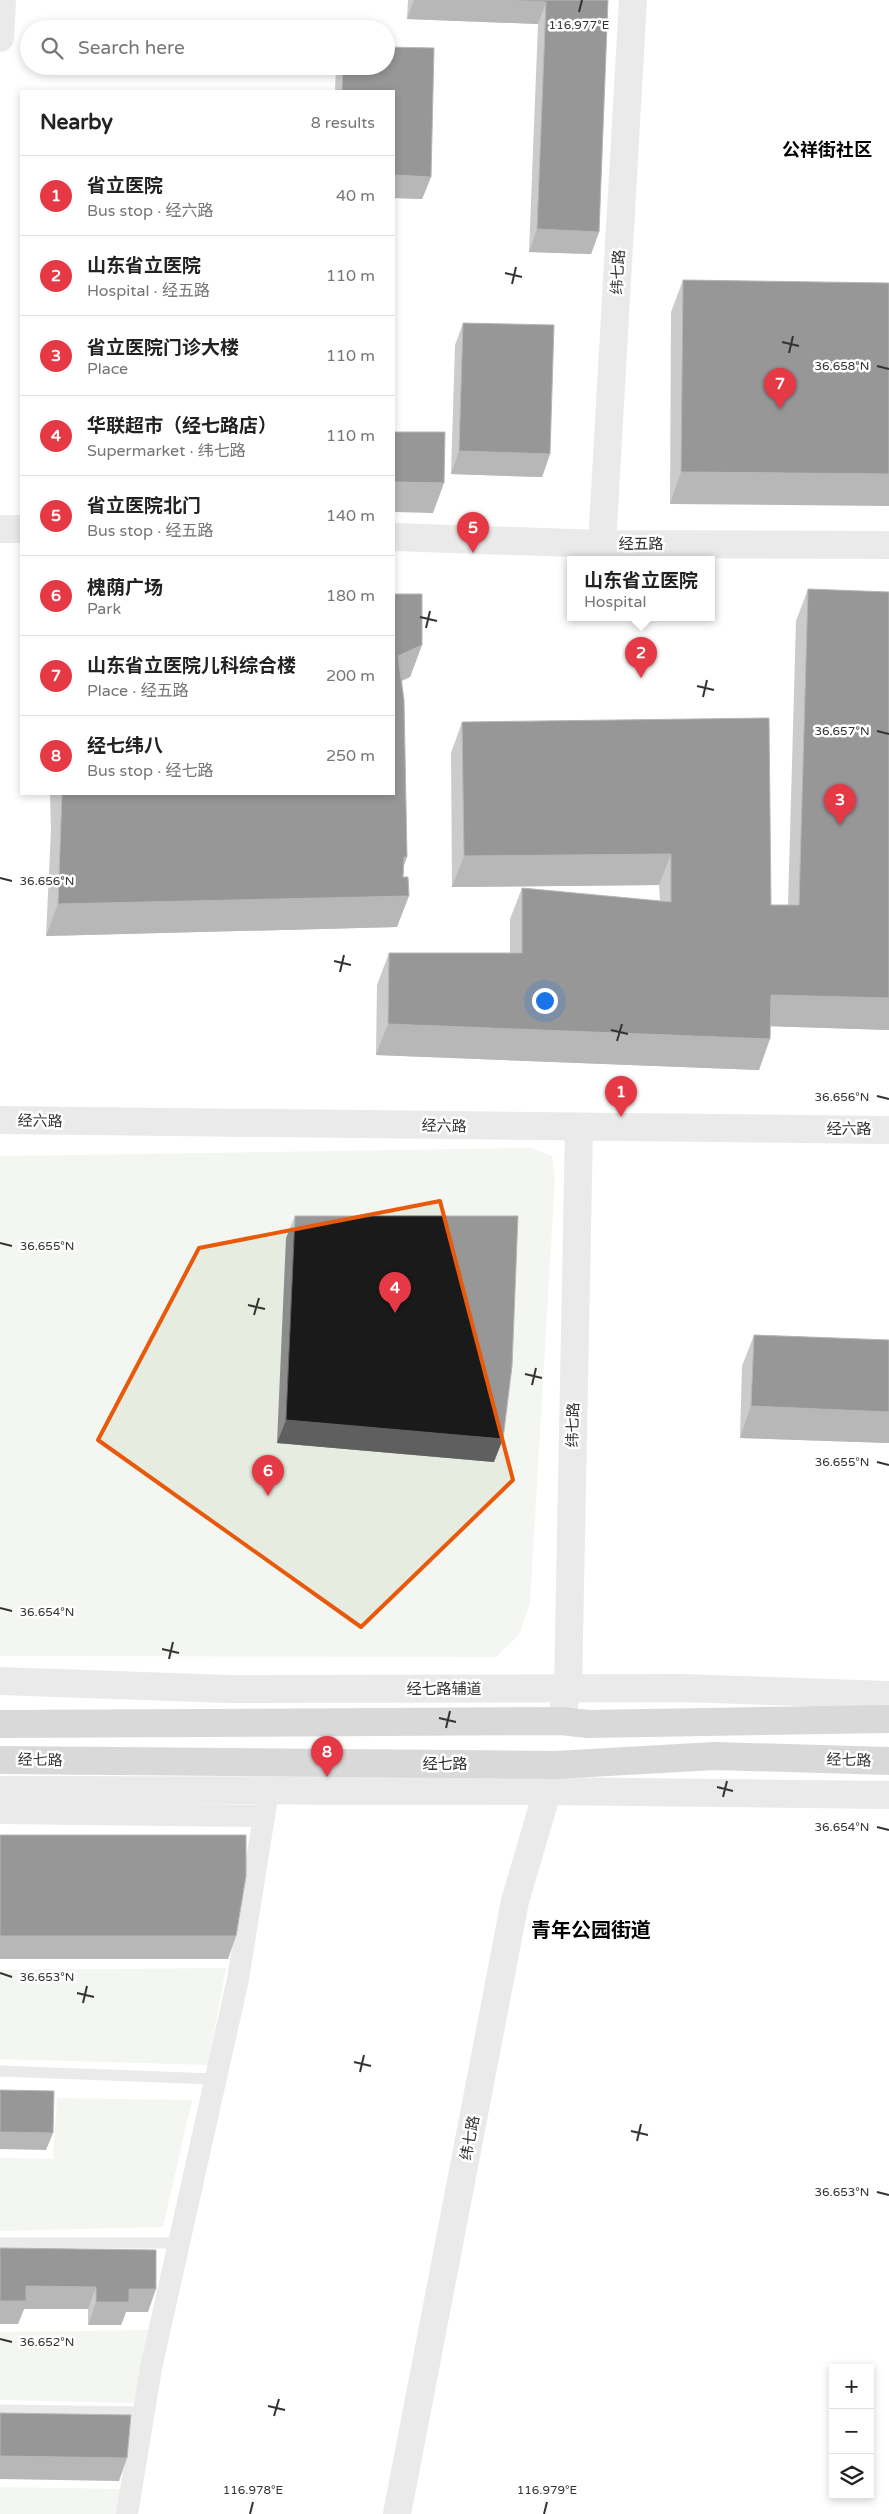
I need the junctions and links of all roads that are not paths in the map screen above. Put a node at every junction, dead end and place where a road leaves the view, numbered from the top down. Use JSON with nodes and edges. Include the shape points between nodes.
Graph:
{"nodes":[{"id":1,"x":2,"y":0,"type":"edge"},
{"id":2,"x":633,"y":0,"type":"edge"},
{"id":3,"x":0,"y":38,"type":"edge"},
{"id":4,"x":0,"y":529,"type":"edge"},
{"id":5,"x":20,"y":529,"type":"edge"},
{"id":6,"x":395,"y":537,"type":"edge"},
{"id":7,"x":889,"y":545,"type":"edge"},
{"id":8,"x":599,"y":552,"type":"edge"},
{"id":9,"x":0,"y":1120,"type":"edge"},
{"id":10,"x":579,"y":1128,"type":"junction"},
{"id":11,"x":889,"y":1130,"type":"edge"},
{"id":12,"x":0,"y":1681,"type":"edge"},
{"id":13,"x":568,"y":1689,"type":"junction"},
{"id":14,"x":889,"y":1695,"type":"edge"},
{"id":15,"x":889,"y":1719,"type":"edge"},
{"id":16,"x":561,"y":1721,"type":"junction"},
{"id":17,"x":0,"y":1724,"type":"edge"},
{"id":18,"x":0,"y":1760,"type":"edge"},
{"id":19,"x":889,"y":1761,"type":"edge"},
{"id":20,"x":555,"y":1764,"type":"junction"},
{"id":21,"x":0,"y":1790,"type":"edge"},
{"id":22,"x":548,"y":1791,"type":"junction"},
{"id":23,"x":889,"y":1795,"type":"edge"},
{"id":24,"x":266,"y":1803,"type":"junction"},
{"id":25,"x":0,"y":1814,"type":"edge"},
{"id":26,"x":0,"y":2071,"type":"edge"},
{"id":27,"x":216,"y":2079,"type":"junction"},
{"id":28,"x":0,"y":2243,"type":"edge"},
{"id":29,"x":179,"y":2243,"type":"junction"},
{"id":30,"x":0,"y":2410,"type":"edge"},
{"id":31,"x":144,"y":2412,"type":"junction"},
{"id":32,"x":127,"y":2514,"type":"edge"},
{"id":33,"x":397,"y":2514,"type":"edge"}],
"edges":[{"from":1,"to":3,"type":"street"},
{"from":2,"to":8,"type":"street","name":"纬七路"},
{"from":4,"to":5,"type":"street"},
{"from":6,"to":8,"type":"street","name":"经五路"},
{"from":7,"to":8,"type":"street","name":"经五路"},
{"from":9,"to":10,"type":"street","name":"经六路"},
{"from":10,"to":11,"type":"street","name":"经六路"},
{"from":10,"to":13,"type":"street","name":"纬七路"},
{"from":12,"to":13,"type":"street","name":"经七路辅道","via":[[228,1689]]},
{"from":13,"to":14,"type":"street","name":"经七路辅道","via":[[682,1688]]},
{"from":13,"to":16,"type":"street","name":"纬七路"},
{"from":15,"to":16,"type":"main road","via":[[588,1724]]},
{"from":16,"to":17,"type":"main road"},
{"from":18,"to":20,"type":"main road","name":"经七路"},
{"from":19,"to":20,"type":"main road","name":"经七路","via":[[715,1756]]},
{"from":20,"to":22,"type":"street","name":"纬七路"},
{"from":21,"to":24,"type":"street"},
{"from":22,"to":23,"type":"street"},
{"from":22,"to":24,"type":"street"},
{"from":22,"to":33,"type":"street","name":"纬七路","via":[[515,1902]]},
{"from":24,"to":25,"type":"street"},
{"from":24,"to":27,"type":"street","via":[[238,1979]]},
{"from":26,"to":27,"type":"lane"},
{"from":27,"to":29,"type":"street"},
{"from":28,"to":29,"type":"lane"},
{"from":29,"to":31,"type":"street"},
{"from":30,"to":31,"type":"lane"},
{"from":31,"to":32,"type":"street"}]}
